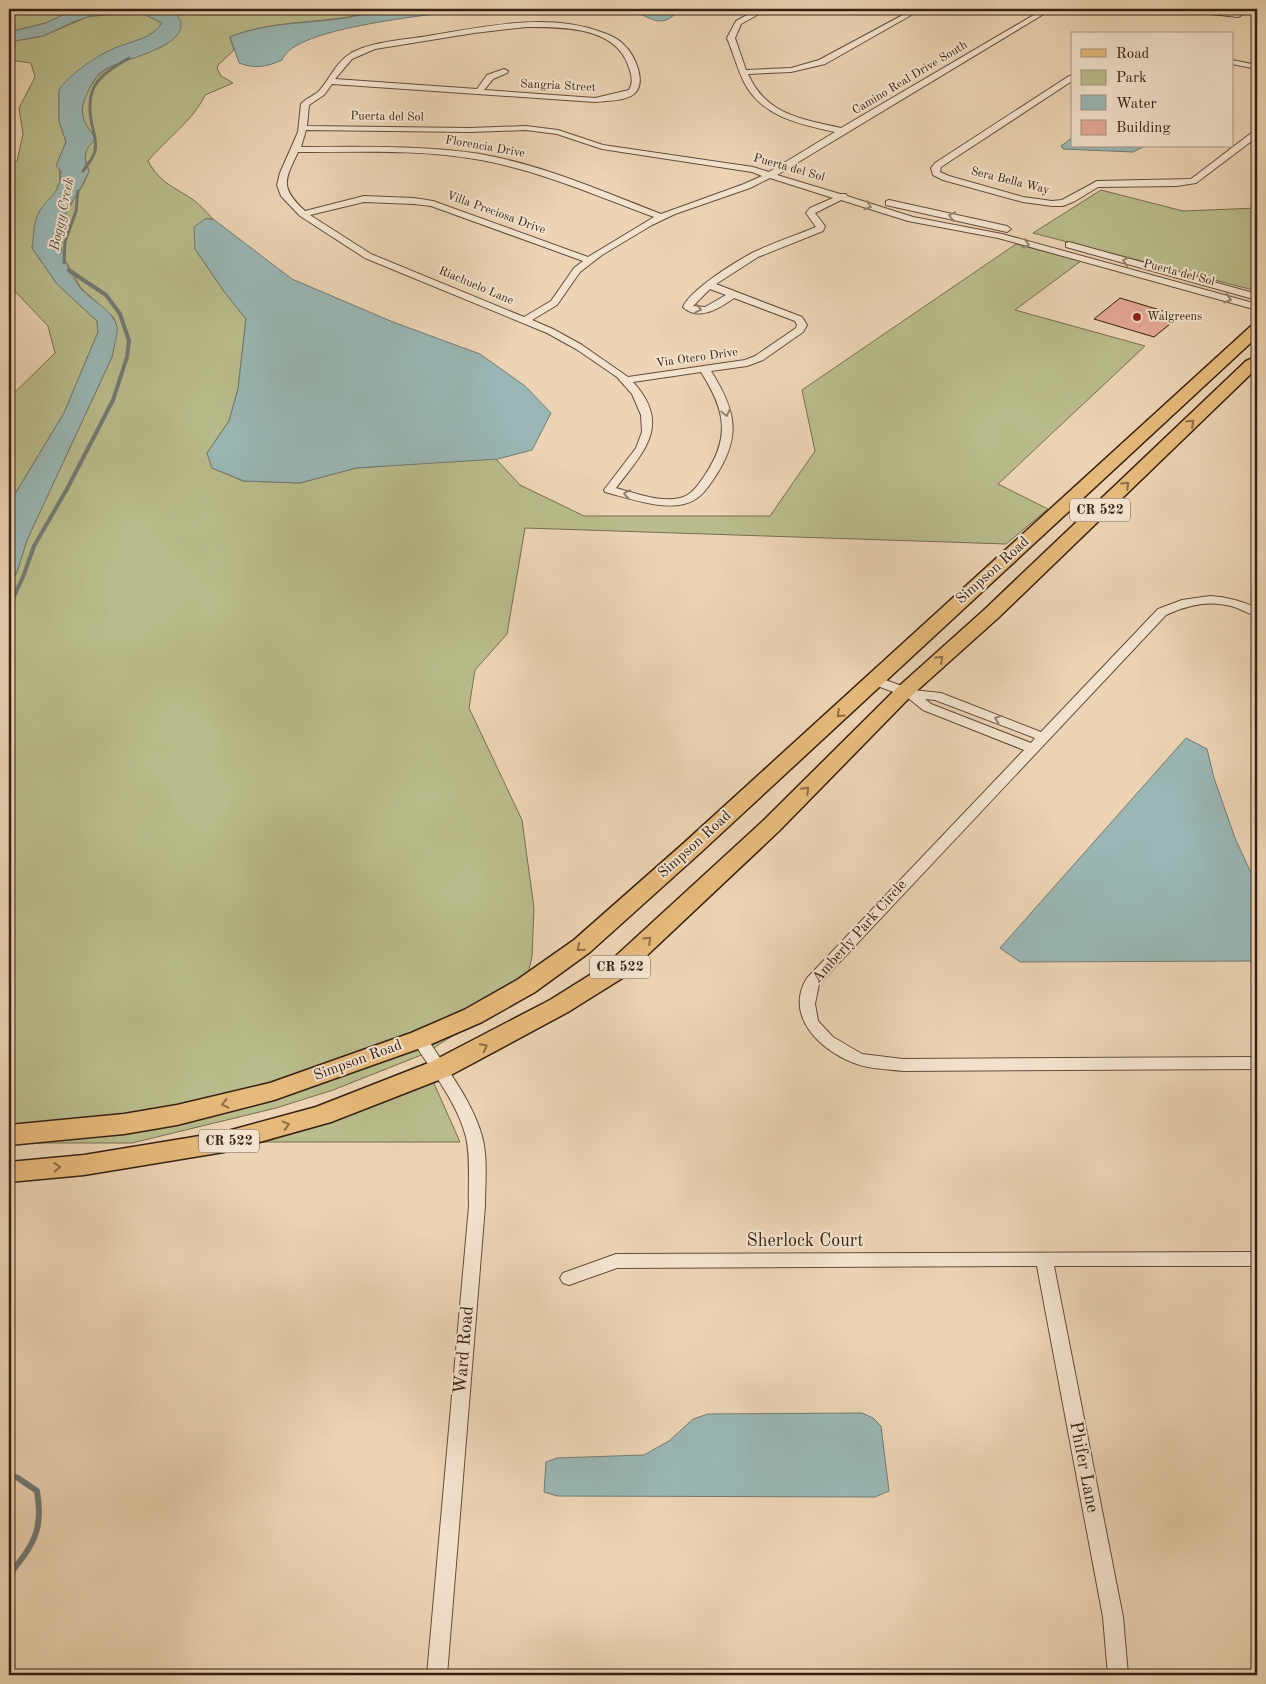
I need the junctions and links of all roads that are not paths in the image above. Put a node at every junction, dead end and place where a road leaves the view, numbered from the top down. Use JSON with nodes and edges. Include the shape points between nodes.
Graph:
{"nodes":[{"id":1,"x":764,"y":9,"type":"edge"},
{"id":2,"x":919,"y":9,"type":"edge"},
{"id":3,"x":1049,"y":9,"type":"edge"},
{"id":4,"x":1183,"y":9,"type":"edge"},
{"id":5,"x":1238,"y":15,"type":"dead end"},
{"id":6,"x":850,"y":37,"type":"dead end"},
{"id":7,"x":862,"y":40,"type":"junction"},
{"id":8,"x":1234,"y":62,"type":"edge"},
{"id":9,"x":1257,"y":68,"type":"edge"},
{"id":10,"x":504,"y":71,"type":"dead end"},
{"id":11,"x":745,"y":72,"type":"junction"},
{"id":12,"x":1071,"y":79,"type":"edge"},
{"id":13,"x":330,"y":82,"type":"junction"},
{"id":14,"x":478,"y":93,"type":"junction"},
{"id":15,"x":303,"y":121,"type":"junction"},
{"id":16,"x":842,"y":131,"type":"junction"},
{"id":17,"x":1257,"y":133,"type":"edge"},
{"id":18,"x":295,"y":149,"type":"junction"},
{"id":19,"x":792,"y":172,"type":"junction"},
{"id":20,"x":772,"y":175,"type":"junction"},
{"id":21,"x":853,"y":192,"type":"junction"},
{"id":22,"x":840,"y":197,"type":"junction"},
{"id":23,"x":303,"y":214,"type":"junction"},
{"id":24,"x":662,"y":217,"type":"junction"},
{"id":25,"x":973,"y":220,"type":"junction"},
{"id":26,"x":965,"y":229,"type":"junction"},
{"id":27,"x":589,"y":260,"type":"junction"},
{"id":28,"x":709,"y":285,"type":"junction"},
{"id":29,"x":733,"y":294,"type":"junction"},
{"id":30,"x":1257,"y":297,"type":"edge"},
{"id":31,"x":1257,"y":307,"type":"edge"},
{"id":32,"x":525,"y":320,"type":"junction"},
{"id":33,"x":1257,"y":329,"type":"edge"},
{"id":34,"x":1254,"y":363,"type":"edge"},
{"id":35,"x":705,"y":370,"type":"junction"},
{"id":36,"x":625,"y":380,"type":"junction"},
{"id":37,"x":1068,"y":504,"type":"junction"},
{"id":38,"x":1039,"y":566,"type":"junction"},
{"id":39,"x":1257,"y":612,"type":"edge"},
{"id":40,"x":876,"y":681,"type":"junction"},
{"id":41,"x":908,"y":693,"type":"junction"},
{"id":42,"x":1043,"y":737,"type":"junction"},
{"id":43,"x":1032,"y":748,"type":"junction"},
{"id":44,"x":420,"y":1039,"type":"junction"},
{"id":45,"x":1257,"y":1063,"type":"edge"},
{"id":46,"x":440,"y":1069,"type":"junction"},
{"id":47,"x":9,"y":1135,"type":"edge"},
{"id":48,"x":9,"y":1172,"type":"edge"},
{"id":49,"x":1044,"y":1260,"type":"junction"},
{"id":50,"x":1257,"y":1260,"type":"edge"},
{"id":51,"x":569,"y":1278,"type":"dead end"},
{"id":52,"x":437,"y":1675,"type":"edge"},
{"id":53,"x":1118,"y":1675,"type":"edge"}],
"edges":[{"from":1,"to":11,"type":"street","via":[[747,16],[732,31],[731,38]]},
{"from":2,"to":7,"type":"street"},
{"from":3,"to":16,"type":"street","name":"Camino Real Drive South"},
{"from":4,"to":5,"type":"street"},
{"from":6,"to":7,"type":"street"},
{"from":7,"to":11,"type":"street","via":[[806,67]]},
{"from":8,"to":9,"type":"street"},
{"from":10,"to":14,"type":"street","via":[[490,77]]},
{"from":11,"to":16,"type":"street","via":[[752,91],[774,110]]},
{"from":12,"to":17,"type":"street","name":"Sera Bella Way","via":[[938,164],[936,173],[1010,195],[1056,204],[1068,202],[1097,184],[1192,181]]},
{"from":13,"to":14,"type":"street","name":"Sangria Street"},
{"from":13,"to":14,"type":"street","name":"Sangria Street","via":[[348,58],[372,47],[531,25],[573,28],[613,40],[627,52],[637,83],[628,93],[600,100]]},
{"from":13,"to":15,"type":"street","name":"Sangria Street","via":[[321,94],[305,104]]},
{"from":15,"to":18,"type":"street","name":"Riachuelo Lane"},
{"from":15,"to":19,"type":"street","name":"Puerta del Sol","via":[[540,124],[567,128],[622,145]]},
{"from":15,"to":20,"type":"street","name":"Puerta del Sol","via":[[470,130],[526,128],[558,132],[602,147]]},
{"from":16,"to":19,"type":"street","name":"Camino Real Drive South"},
{"from":18,"to":23,"type":"street","name":"Riachuelo Lane","via":[[280,185],[284,197]]},
{"from":18,"to":24,"type":"street","name":"Florencia Drive","via":[[418,150],[489,158],[537,170]]},
{"from":19,"to":20,"type":"street","name":"Camino Real Drive South"},
{"from":19,"to":21,"type":"street","name":"Puerta del Sol"},
{"from":20,"to":22,"type":"street","name":"Puerta del Sol"},
{"from":20,"to":24,"type":"street","name":"Camino Real Drive South"},
{"from":21,"to":22,"type":"street"},
{"from":25,"to":21,"type":"street","name":"Puerta del Sol","one_way":true,"via":[[895,205]]},
{"from":22,"to":26,"type":"street","name":"Puerta del Sol","one_way":true,"via":[[911,219]]},
{"from":22,"to":28,"type":"street","via":[[810,213],[820,229],[755,255]]},
{"from":23,"to":27,"type":"street","name":"Villa Preciosa Drive","via":[[364,199],[433,204]]},
{"from":23,"to":32,"type":"street","name":"Riachuelo Lane","via":[[368,256]]},
{"from":24,"to":27,"type":"street","name":"Camino Real Drive South"},
{"from":25,"to":26,"type":"street"},
{"from":30,"to":25,"type":"street","name":"Puerta del Sol","one_way":true},
{"from":26,"to":31,"type":"street","name":"Puerta del Sol","one_way":true},
{"from":27,"to":32,"type":"street","name":"Camino Real Drive South","via":[[577,270],[554,304]]},
{"from":28,"to":29,"type":"street","name":"Via Otero Drive"},
{"from":28,"to":29,"type":"street","one_way":true,"via":[[690,302],[690,309],[709,310]]},
{"from":29,"to":35,"type":"street","name":"Via Otero Drive","via":[[799,320],[802,325],[800,330],[760,358]]},
{"from":32,"to":36,"type":"street","name":"Riachuelo Lane","via":[[579,347]]},
{"from":33,"to":37,"type":"main road","name":"Simpson Road","number":"CR 522"},
{"from":38,"to":34,"type":"main road","name":"Simpson Road","number":"CR 522","one_way":true},
{"from":35,"to":36,"type":"street","name":"Via Otero Drive"},
{"from":35,"to":36,"type":"street","name":"Riachuelo Lane","one_way":true,"via":[[720,393],[727,414],[729,433],[726,449],[698,494],[677,502],[609,490],[641,448],[647,432],[646,415],[637,393]]},
{"from":37,"to":38,"type":"main road","via":[[1077,513],[1076,525],[1050,549]]},
{"from":37,"to":40,"type":"main road","name":"Simpson Road","number":"CR 522"},
{"from":41,"to":38,"type":"main road","name":"Simpson Road","number":"CR 522","one_way":true},
{"from":39,"to":42,"type":"street","name":"Amberly Park Circle","via":[[1225,601],[1201,599],[1181,602],[1162,612]]},
{"from":40,"to":41,"type":"street"},
{"from":40,"to":44,"type":"main road","name":"Simpson Road","number":"CR 522","one_way":true,"via":[[582,946],[500,1002]]},
{"from":42,"to":41,"type":"street","one_way":true,"via":[[937,696]]},
{"from":41,"to":43,"type":"street","via":[[927,707]]},
{"from":46,"to":41,"type":"main road","name":"Simpson Road","number":"CR 522","one_way":true,"via":[[559,1006],[616,971]]},
{"from":42,"to":43,"type":"street","name":"Amberly Park Circle"},
{"from":43,"to":45,"type":"street","name":"Amberly Park Circle","via":[[812,982],[807,1004],[812,1022],[828,1041],[858,1059],[903,1065]]},
{"from":44,"to":46,"type":"street","name":"Ward Road"},
{"from":44,"to":47,"type":"main road","name":"Simpson Road","number":"CR 522","one_way":true,"via":[[232,1103],[124,1124]]},
{"from":48,"to":46,"type":"main road","name":"Simpson Road","number":"CR 522","one_way":true,"via":[[224,1142],[322,1115]]},
{"from":46,"to":52,"type":"street","name":"Ward Road","via":[[464,1110],[474,1137],[477,1206]]},
{"from":49,"to":50,"type":"street","name":"Sherlock Court"},
{"from":49,"to":51,"type":"street","name":"Sherlock Court","via":[[616,1261]]},
{"from":49,"to":53,"type":"street","name":"Phifer Lane","via":[[1113,1617]]}]}
